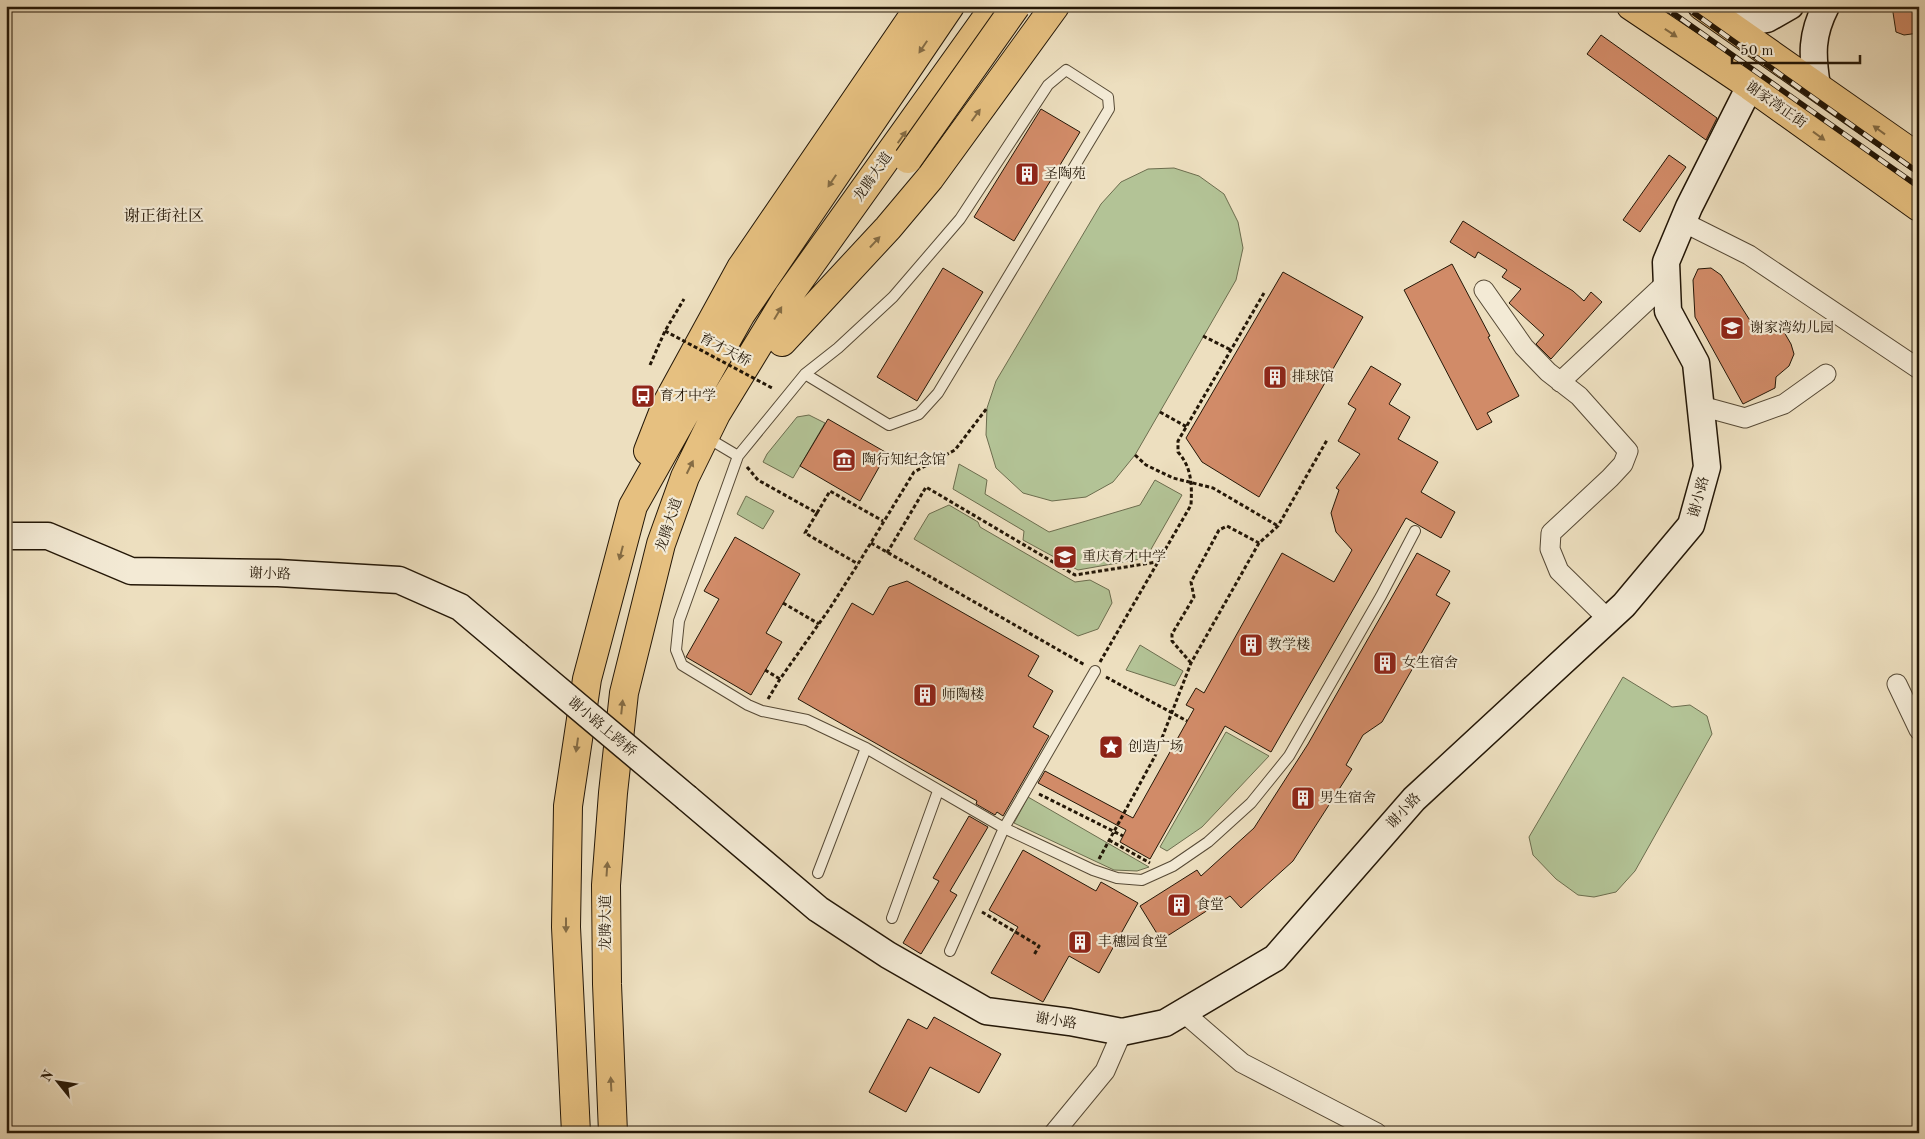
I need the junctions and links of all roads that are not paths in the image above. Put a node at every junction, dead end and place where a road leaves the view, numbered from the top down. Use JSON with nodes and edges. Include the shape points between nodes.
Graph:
{"nodes":[{"id":1,"x":900,"y":6,"type":"edge"},
{"id":2,"x":920,"y":6,"type":"edge"},
{"id":3,"x":950,"y":6,"type":"edge"},
{"id":4,"x":995,"y":6,"type":"edge"},
{"id":5,"x":1016,"y":6,"type":"edge"},
{"id":6,"x":1055,"y":6,"type":"edge"},
{"id":7,"x":1631,"y":6,"type":"edge"},
{"id":8,"x":1702,"y":6,"type":"edge"},
{"id":9,"x":1790,"y":6,"type":"edge"},
{"id":10,"x":1826,"y":6,"type":"edge"},
{"id":11,"x":1730,"y":25,"type":"junction"},
{"id":12,"x":1750,"y":86,"type":"junction"},
{"id":13,"x":1818,"y":86,"type":"junction"},
{"id":14,"x":1919,"y":158,"type":"edge"},
{"id":15,"x":1919,"y":207,"type":"edge"},
{"id":16,"x":1683,"y":222,"type":"junction"},
{"id":17,"x":1667,"y":282,"type":"junction"},
{"id":18,"x":1484,"y":290,"type":"dead end"},
{"id":19,"x":741,"y":314,"type":"junction"},
{"id":20,"x":782,"y":342,"type":"junction"},
{"id":21,"x":688,"y":364,"type":"junction"},
{"id":22,"x":1919,"y":369,"type":"edge"},
{"id":23,"x":804,"y":374,"type":"junction"},
{"id":24,"x":1826,"y":374,"type":"dead end"},
{"id":25,"x":1560,"y":382,"type":"junction"},
{"id":26,"x":1701,"y":406,"type":"junction"},
{"id":27,"x":710,"y":425,"type":"junction"},
{"id":28,"x":738,"y":456,"type":"junction"},
{"id":29,"x":634,"y":506,"type":"junction"},
{"id":30,"x":1415,"y":531,"type":"dead end"},
{"id":31,"x":6,"y":536,"type":"edge"},
{"id":32,"x":1608,"y":620,"type":"junction"},
{"id":33,"x":517,"y":655,"type":"joint"},
{"id":34,"x":1095,"y":671,"type":"road end"},
{"id":35,"x":1897,"y":684,"type":"dead end"},
{"id":36,"x":1919,"y":730,"type":"edge"},
{"id":37,"x":866,"y":748,"type":"junction"},
{"id":38,"x":938,"y":791,"type":"junction"},
{"id":39,"x":687,"y":798,"type":"joint"},
{"id":40,"x":1004,"y":828,"type":"junction"},
{"id":41,"x":818,"y":873,"type":"dead end"},
{"id":42,"x":892,"y":918,"type":"dead end"},
{"id":43,"x":950,"y":951,"type":"dead end"},
{"id":44,"x":1183,"y":1012,"type":"junction"},
{"id":45,"x":1122,"y":1032,"type":"junction"},
{"id":46,"x":576,"y":1133,"type":"edge"},
{"id":47,"x":613,"y":1133,"type":"edge"},
{"id":48,"x":1054,"y":1133,"type":"edge"},
{"id":49,"x":1377,"y":1133,"type":"edge"}],
"edges":[{"from":1,"to":21,"type":"main road","via":[[750,228]]},
{"from":2,"to":21,"type":"main road","via":[[741,268]]},
{"from":3,"to":19,"type":"main road","one_way":true},
{"from":27,"to":4,"type":"main road","name":"龙腾大道","one_way":true,"via":[[788,296]]},
{"from":5,"to":20,"type":"main road","bridge":true},
{"from":20,"to":6,"type":"main road","one_way":true,"via":[[930,178]]},
{"from":7,"to":12,"type":"main road","name":"谢家湾正街","one_way":true},
{"from":8,"to":11,"type":"main road"},
{"from":9,"to":11,"type":"street","via":[[1766,19]]},
{"from":10,"to":13,"type":"street","via":[[1818,21],[1812,56]]},
{"from":11,"to":13,"type":"main road"},
{"from":12,"to":15,"type":"main road","name":"谢家湾正街","one_way":true},
{"from":12,"to":16,"type":"street","name":"谢小路"},
{"from":14,"to":13,"type":"main road","one_way":true},
{"from":16,"to":17,"type":"street","name":"谢小路","via":[[1666,262]]},
{"from":16,"to":22,"type":"street","via":[[1750,255]]},
{"from":17,"to":25,"type":"street"},
{"from":17,"to":26,"type":"street","name":"谢小路","via":[[1668,310],[1696,363]]},
{"from":18,"to":25,"type":"street","via":[[1524,347]]},
{"from":19,"to":21,"type":"main road"},
{"from":19,"to":29,"type":"main road"},
{"from":20,"to":27,"type":"main road"},
{"from":21,"to":29,"type":"main road","via":[[666,405],[643,464]]},
{"from":23,"to":23,"type":"lane","via":[[838,348],[893,297],[954,226],[1048,85],[1066,70],[1108,97],[1109,109],[938,393],[919,414],[889,425]]},
{"from":23,"to":28,"type":"lane"},
{"from":24,"to":26,"type":"street","via":[[1784,404],[1745,418]]},
{"from":25,"to":32,"type":"street","via":[[1579,396],[1628,451],[1623,464],[1610,478],[1550,533],[1550,549],[1559,571]]},
{"from":26,"to":32,"type":"street","name":"谢小路","via":[[1707,467],[1691,526]]},
{"from":27,"to":28,"type":"lane"},
{"from":47,"to":27,"type":"main road","name":"龙腾大道","one_way":true,"via":[[606,885],[612,794],[624,693],[661,544],[685,477]]},
{"from":28,"to":37,"type":"lane","via":[[679,620],[676,650],[682,665],[748,705],[807,720]]},
{"from":29,"to":46,"type":"main road","one_way":true,"via":[[587,680],[568,806],[566,927]]},
{"from":30,"to":40,"type":"lane","via":[[1289,756],[1252,803],[1208,842],[1173,866],[1142,880],[1117,878],[1093,870]]},
{"from":31,"to":33,"type":"street","name":"谢小路","via":[[48,536],[132,571],[278,573],[399,580],[460,607]]},
{"from":32,"to":44,"type":"street","name":"谢小路","via":[[1414,799],[1275,958]]},
{"from":33,"to":39,"type":"street","name":"谢小路上跨桥","bridge":true},
{"from":34,"to":40,"type":"lane"},
{"from":35,"to":36,"type":"street"},
{"from":37,"to":38,"type":"lane"},
{"from":37,"to":41,"type":"lane"},
{"from":38,"to":40,"type":"lane"},
{"from":38,"to":42,"type":"lane"},
{"from":39,"to":45,"type":"street","name":"谢小路","via":[[818,909],[888,955],[986,1011]]},
{"from":40,"to":43,"type":"lane"},
{"from":44,"to":45,"type":"street","name":"谢小路","via":[[1166,1022]]},
{"from":44,"to":49,"type":"street","via":[[1242,1063]]},
{"from":45,"to":48,"type":"street","via":[[1106,1071]]}]}
